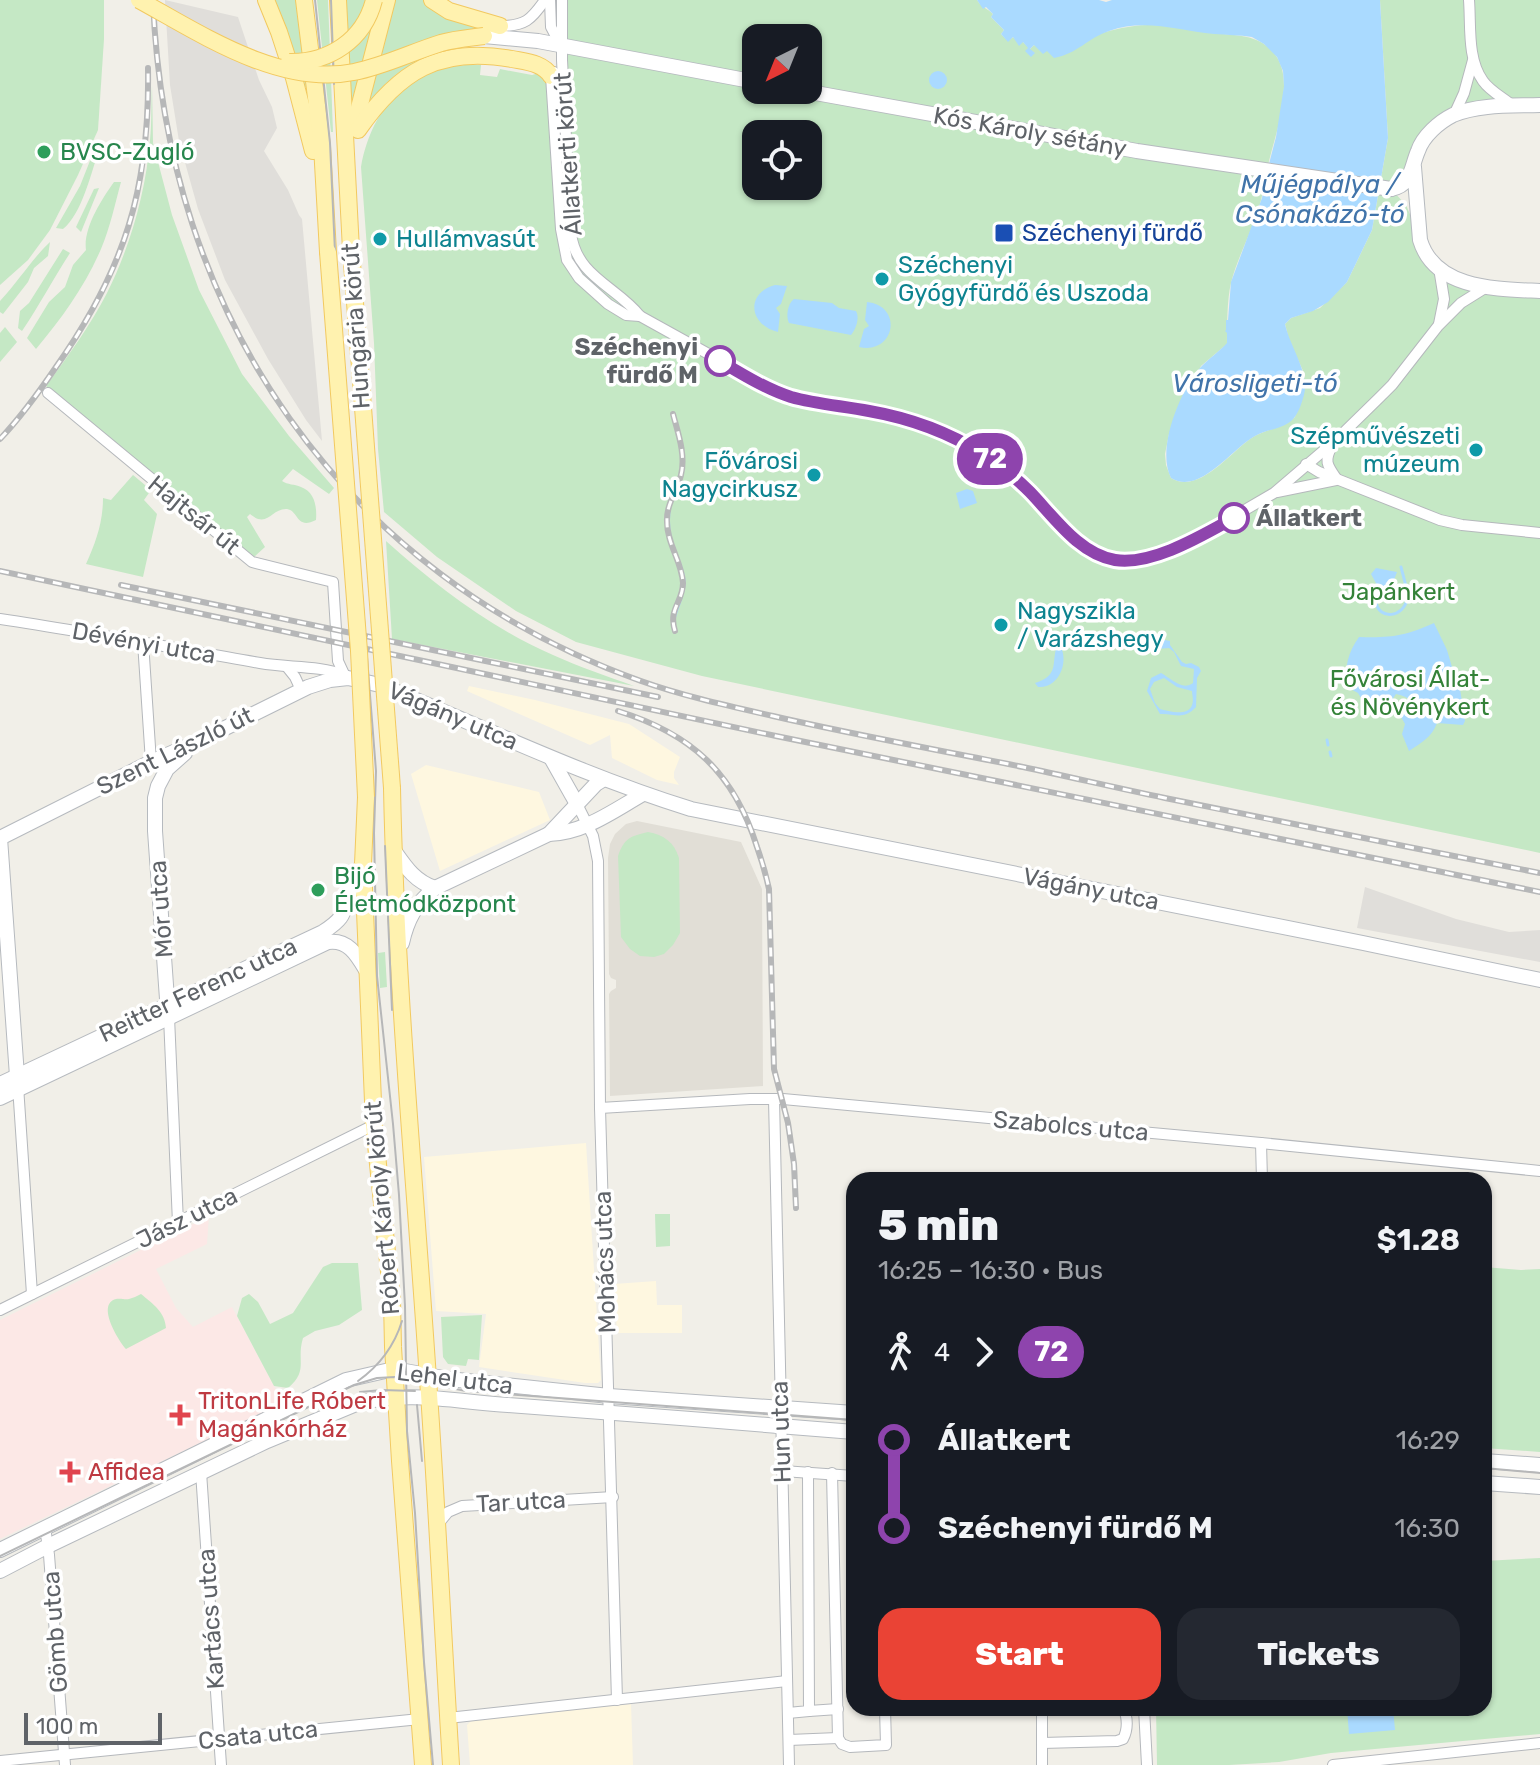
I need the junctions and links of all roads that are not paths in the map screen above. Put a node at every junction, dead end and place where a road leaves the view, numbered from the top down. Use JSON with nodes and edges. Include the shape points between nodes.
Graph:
{"nodes":[{"id":1,"x":139,"y":0,"type":"edge"},
{"id":2,"x":304,"y":0,"type":"edge"},
{"id":3,"x":338,"y":0,"type":"edge"},
{"id":4,"x":432,"y":0,"type":"edge"},
{"id":5,"x":548,"y":0,"type":"edge"},
{"id":6,"x":562,"y":0,"type":"edge"},
{"id":7,"x":1469,"y":0,"type":"edge"},
{"id":8,"x":382,"y":4,"type":"edge"},
{"id":9,"x":266,"y":5,"type":"edge"},
{"id":10,"x":500,"y":26,"type":"junction"},
{"id":11,"x":484,"y":36,"type":"joint"},
{"id":12,"x":538,"y":41,"type":"junction"},
{"id":13,"x":562,"y":53,"type":"junction"},
{"id":14,"x":244,"y":55,"type":"junction"},
{"id":15,"x":1473,"y":60,"type":"junction"},
{"id":16,"x":551,"y":76,"type":"junction"},
{"id":17,"x":742,"y":80,"type":"edge"},
{"id":18,"x":822,"y":94,"type":"edge"},
{"id":19,"x":1540,"y":105,"type":"edge"},
{"id":20,"x":1514,"y":106,"type":"junction"},
{"id":21,"x":1454,"y":115,"type":"junction"},
{"id":22,"x":358,"y":130,"type":"junction"},
{"id":23,"x":1414,"y":167,"type":"junction"},
{"id":24,"x":348,"y":181,"type":"junction"},
{"id":25,"x":324,"y":185,"type":"junction"},
{"id":26,"x":1389,"y":189,"type":"junction"},
{"id":27,"x":1418,"y":233,"type":"junction"},
{"id":28,"x":1439,"y":268,"type":"junction"},
{"id":29,"x":1485,"y":288,"type":"junction"},
{"id":30,"x":1540,"y":291,"type":"edge"},
{"id":31,"x":640,"y":316,"type":"junction"},
{"id":32,"x":1438,"y":326,"type":"junction"},
{"id":33,"x":48,"y":393,"type":"dead end"},
{"id":34,"x":1336,"y":440,"type":"junction"},
{"id":35,"x":1306,"y":464,"type":"junction"},
{"id":36,"x":1338,"y":480,"type":"junction"},
{"id":37,"x":1274,"y":493,"type":"junction"},
{"id":38,"x":1540,"y":533,"type":"edge"},
{"id":39,"x":0,"y":619,"type":"edge"},
{"id":40,"x":143,"y":642,"type":"junction"},
{"id":41,"x":359,"y":651,"type":"joint"},
{"id":42,"x":381,"y":652,"type":"joint"},
{"id":43,"x":338,"y":661,"type":"junction"},
{"id":44,"x":287,"y":667,"type":"junction"},
{"id":45,"x":329,"y":670,"type":"junction"},
{"id":46,"x":349,"y":676,"type":"junction"},
{"id":47,"x":301,"y":690,"type":"junction"},
{"id":48,"x":199,"y":741,"type":"junction"},
{"id":49,"x":551,"y":757,"type":"junction"},
{"id":50,"x":151,"y":762,"type":"junction"},
{"id":51,"x":136,"y":769,"type":"junction"},
{"id":52,"x":158,"y":786,"type":"junction"},
{"id":53,"x":608,"y":790,"type":"junction"},
{"id":54,"x":643,"y":794,"type":"junction"},
{"id":55,"x":577,"y":804,"type":"junction"},
{"id":56,"x":603,"y":817,"type":"junction"},
{"id":57,"x":588,"y":825,"type":"junction"},
{"id":58,"x":549,"y":834,"type":"junction"},
{"id":59,"x":0,"y":838,"type":"edge"},
{"id":60,"x":393,"y":849,"type":"junction"},
{"id":61,"x":363,"y":864,"type":"junction"},
{"id":62,"x":435,"y":888,"type":"junction"},
{"id":63,"x":399,"y":959,"type":"junction"},
{"id":64,"x":366,"y":970,"type":"junction"},
{"id":65,"x":1540,"y":980,"type":"edge"},
{"id":66,"x":168,"y":1011,"type":"junction"},
{"id":67,"x":18,"y":1082,"type":"junction"},
{"id":68,"x":0,"y":1084,"type":"edge"},
{"id":69,"x":0,"y":1098,"type":"edge"},
{"id":70,"x":774,"y":1099,"type":"junction"},
{"id":71,"x":600,"y":1108,"type":"junction"},
{"id":72,"x":374,"y":1125,"type":"junction"},
{"id":73,"x":1261,"y":1143,"type":"junction"},
{"id":74,"x":1540,"y":1171,"type":"edge"},
{"id":75,"x":1262,"y":1172,"type":"edge"},
{"id":76,"x":178,"y":1223,"type":"junction"},
{"id":77,"x":32,"y":1294,"type":"junction"},
{"id":78,"x":0,"y":1310,"type":"edge"},
{"id":79,"x":394,"y":1369,"type":"junction"},
{"id":80,"x":428,"y":1375,"type":"junction"},
{"id":81,"x":609,"y":1396,"type":"junction"},
{"id":82,"x":396,"y":1397,"type":"junction"},
{"id":83,"x":429,"y":1398,"type":"junction"},
{"id":84,"x":780,"y":1407,"type":"junction"},
{"id":85,"x":610,"y":1412,"type":"junction"},
{"id":86,"x":846,"y":1412,"type":"edge"},
{"id":87,"x":781,"y":1426,"type":"junction"},
{"id":88,"x":846,"y":1431,"type":"edge"},
{"id":89,"x":1492,"y":1462,"type":"edge"},
{"id":90,"x":1540,"y":1465,"type":"edge"},
{"id":91,"x":783,"y":1471,"type":"junction"},
{"id":92,"x":201,"y":1472,"type":"junction"},
{"id":93,"x":808,"y":1472,"type":"junction"},
{"id":94,"x":832,"y":1473,"type":"junction"},
{"id":95,"x":846,"y":1475,"type":"edge"},
{"id":96,"x":1492,"y":1484,"type":"edge"},
{"id":97,"x":1540,"y":1487,"type":"edge"},
{"id":98,"x":613,"y":1497,"type":"junction"},
{"id":99,"x":436,"y":1525,"type":"junction"},
{"id":100,"x":45,"y":1527,"type":"junction"},
{"id":101,"x":48,"y":1546,"type":"junction"},
{"id":102,"x":0,"y":1550,"type":"edge"},
{"id":103,"x":0,"y":1571,"type":"edge"},
{"id":104,"x":787,"y":1681,"type":"junction"},
{"id":105,"x":617,"y":1700,"type":"junction"},
{"id":106,"x":838,"y":1709,"type":"junction"},
{"id":107,"x":809,"y":1711,"type":"junction"},
{"id":108,"x":788,"y":1713,"type":"junction"},
{"id":109,"x":885,"y":1716,"type":"edge"},
{"id":110,"x":1042,"y":1716,"type":"edge"},
{"id":111,"x":1125,"y":1716,"type":"edge"},
{"id":112,"x":1144,"y":1716,"type":"edge"},
{"id":113,"x":448,"y":1718,"type":"junction"},
{"id":114,"x":420,"y":1719,"type":"junction"},
{"id":115,"x":838,"y":1738,"type":"junction"},
{"id":116,"x":219,"y":1740,"type":"junction"},
{"id":117,"x":789,"y":1740,"type":"junction"},
{"id":118,"x":1042,"y":1743,"type":"junction"},
{"id":119,"x":1540,"y":1743,"type":"edge"},
{"id":120,"x":65,"y":1760,"type":"edge"},
{"id":121,"x":1416,"y":1760,"type":"edge"},
{"id":122,"x":0,"y":1761,"type":"edge"},
{"id":123,"x":221,"y":1765,"type":"edge"},
{"id":124,"x":423,"y":1765,"type":"edge"},
{"id":125,"x":451,"y":1765,"type":"edge"},
{"id":126,"x":789,"y":1765,"type":"edge"},
{"id":127,"x":1042,"y":1765,"type":"edge"},
{"id":128,"x":1147,"y":1765,"type":"edge"},
{"id":129,"x":1333,"y":1765,"type":"edge"}],
"edges":[{"from":1,"to":14,"type":"main road","bridge":true},
{"from":2,"to":25,"type":"main road","name":"Hungária körút"},
{"from":3,"to":24,"type":"main road","name":"Hungária körút"},
{"from":4,"to":10,"type":"main road","via":[[449,11]]},
{"from":5,"to":10,"type":"street","via":[[518,26]]},
{"from":5,"to":13,"type":"street"},
{"from":6,"to":13,"type":"street"},
{"from":7,"to":15,"type":"street"},
{"from":8,"to":14,"type":"main road","bridge":true,"via":[[330,55],[288,62]]},
{"from":8,"to":22,"type":"main road"},
{"from":9,"to":25,"type":"main road","via":[[294,78]]},
{"from":10,"to":12,"type":"street"},
{"from":11,"to":12,"type":"street"},
{"from":11,"to":14,"type":"main road","bridge":true,"via":[[442,43],[341,74],[297,71]]},
{"from":12,"to":13,"type":"street"},
{"from":13,"to":16,"type":"street","name":"Állatkerti körút"},
{"from":13,"to":17,"type":"street"},
{"from":13,"to":31,"type":"street","name":"Állatkerti körút","via":[[573,246],[586,269]]},
{"from":15,"to":20,"type":"street","via":[[1487,86]]},
{"from":15,"to":21,"type":"street"},
{"from":16,"to":22,"type":"main road","via":[[535,64],[513,59],[450,58],[404,79]]},
{"from":16,"to":31,"type":"street","name":"Állatkerti körút","via":[[567,260],[608,304]]},
{"from":18,"to":26,"type":"street","name":"Kós Károly sétány","via":[[1137,151]]},
{"from":19,"to":20,"type":"street"},
{"from":20,"to":21,"type":"street"},
{"from":21,"to":23,"type":"street","via":[[1425,138]]},
{"from":22,"to":24,"type":"main road"},
{"from":23,"to":26,"type":"street","via":[[1404,183]]},
{"from":23,"to":27,"type":"street"},
{"from":24,"to":42,"type":"main road","name":"Hungária körút","bridge":true},
{"from":25,"to":41,"type":"main road","name":"Hungária körút","bridge":true},
{"from":26,"to":27,"type":"street","via":[[1406,205]]},
{"from":27,"to":28,"type":"street","via":[[1422,248]]},
{"from":28,"to":29,"type":"street"},
{"from":28,"to":32,"type":"street","via":[[1444,299]]},
{"from":29,"to":30,"type":"street"},
{"from":29,"to":32,"type":"street","name":"Állatkerti körút"},
{"from":31,"to":37,"type":"street","name":"Állatkerti körút","via":[[789,396],[902,418],[956,439],[1007,472],[1079,542],[1115,560],[1180,546]]},
{"from":32,"to":34,"type":"street","name":"Állatkerti körút","via":[[1392,385]]},
{"from":33,"to":43,"type":"street","name":"Hajtsár út","via":[[252,562],[333,582]]},
{"from":34,"to":35,"type":"street","name":"Állatkerti körút"},
{"from":34,"to":36,"type":"street","via":[[1327,460]]},
{"from":35,"to":36,"type":"street"},
{"from":35,"to":37,"type":"street","name":"Állatkerti körút"},
{"from":36,"to":37,"type":"street"},
{"from":36,"to":38,"type":"street","via":[[1440,520]]},
{"from":39,"to":40,"type":"street","name":"Dévényi utca"},
{"from":40,"to":44,"type":"street","name":"Dévényi utca"},
{"from":40,"to":50,"type":"street"},
{"from":41,"to":61,"type":"main road","name":"Róbert Károly körút","bridge":true,"via":[[366,797]]},
{"from":42,"to":60,"type":"main road","name":"Róbert Károly körút","bridge":true},
{"from":43,"to":45,"type":"street"},
{"from":43,"to":46,"type":"street","name":"Hajtsár út"},
{"from":44,"to":45,"type":"street","name":"Dévényi utca"},
{"from":44,"to":47,"type":"street"},
{"from":45,"to":46,"type":"street","name":"Dévényi utca"},
{"from":46,"to":47,"type":"street","name":"Szent László út"},
{"from":46,"to":49,"type":"street","name":"Vágány utca"},
{"from":47,"to":48,"type":"street","name":"Szent László út"},
{"from":48,"to":50,"type":"street","name":"Szent László út"},
{"from":48,"to":52,"type":"street","via":[[167,769]]},
{"from":49,"to":53,"type":"street","name":"Vágány utca"},
{"from":49,"to":55,"type":"street"},
{"from":50,"to":51,"type":"street","name":"Szent László út"},
{"from":51,"to":52,"type":"street","via":[[146,771]]},
{"from":51,"to":59,"type":"street","name":"Szent László út"},
{"from":52,"to":66,"type":"street","name":"Mór utca","via":[[155,831]]},
{"from":53,"to":54,"type":"street","name":"Vágány utca"},
{"from":53,"to":55,"type":"street","via":[[596,784]]},
{"from":53,"to":56,"type":"street"},
{"from":54,"to":56,"type":"street"},
{"from":54,"to":65,"type":"street","name":"Vágány utca","via":[[749,822]]},
{"from":55,"to":57,"type":"street"},
{"from":55,"to":58,"type":"street"},
{"from":56,"to":57,"type":"street"},
{"from":57,"to":58,"type":"street"},
{"from":57,"to":71,"type":"street","name":"Mohács utca","via":[[598,861]]},
{"from":58,"to":62,"type":"street"},
{"from":59,"to":67,"type":"street"},
{"from":60,"to":62,"type":"street","via":[[412,875]]},
{"from":60,"to":63,"type":"main road","name":"Róbert Károly körút"},
{"from":61,"to":64,"type":"main road","name":"Róbert Károly körút"},
{"from":61,"to":66,"type":"street","name":"Reitter Ferenc utca","via":[[342,917],[328,929]]},
{"from":62,"to":63,"type":"street","via":[[408,919]]},
{"from":63,"to":80,"type":"main road","name":"Róbert Károly körút"},
{"from":64,"to":66,"type":"street","name":"Reitter Ferenc utca","via":[[348,945],[328,942]]},
{"from":64,"to":72,"type":"main road","name":"Róbert Károly körút"},
{"from":66,"to":67,"type":"street","name":"Reitter Ferenc utca"},
{"from":66,"to":76,"type":"street","name":"Mór utca"},
{"from":67,"to":68,"type":"street","name":"Reitter Ferenc utca"},
{"from":67,"to":69,"type":"street","name":"Reitter Ferenc utca"},
{"from":67,"to":77,"type":"street"},
{"from":70,"to":71,"type":"street","name":"Szabolcs utca"},
{"from":70,"to":73,"type":"street","name":"Szabolcs utca"},
{"from":70,"to":84,"type":"street","name":"Hun utca"},
{"from":71,"to":81,"type":"street","name":"Mohács utca"},
{"from":72,"to":76,"type":"street","name":"Jász utca"},
{"from":72,"to":79,"type":"main road","name":"Róbert Károly körút"},
{"from":73,"to":74,"type":"street","name":"Szabolcs utca"},
{"from":73,"to":75,"type":"street"},
{"from":76,"to":77,"type":"street","name":"Jász utca"},
{"from":77,"to":78,"type":"street","name":"Jász utca"},
{"from":79,"to":80,"type":"street","name":"Lehel utca"},
{"from":79,"to":82,"type":"main road","name":"Róbert Károly körút"},
{"from":79,"to":100,"type":"street","name":"Lehel utca","via":[[346,1380]]},
{"from":80,"to":81,"type":"street","name":"Lehel utca"},
{"from":80,"to":83,"type":"main road","name":"Róbert Károly körút"},
{"from":81,"to":84,"type":"street","name":"Lehel utca"},
{"from":81,"to":85,"type":"street","name":"Mohács utca"},
{"from":82,"to":83,"type":"street","name":"Lehel utca"},
{"from":82,"to":92,"type":"street","name":"Lehel utca","via":[[356,1404]]},
{"from":82,"to":114,"type":"main road","name":"Róbert Károly körút"},
{"from":83,"to":85,"type":"street","name":"Lehel utca"},
{"from":83,"to":99,"type":"main road","name":"Róbert Károly körút"},
{"from":84,"to":86,"type":"street","name":"Lehel utca"},
{"from":84,"to":87,"type":"street","name":"Hun utca"},
{"from":85,"to":87,"type":"street","name":"Lehel utca"},
{"from":85,"to":98,"type":"street","name":"Mohács utca"},
{"from":87,"to":88,"type":"street","name":"Lehel utca"},
{"from":87,"to":91,"type":"street","name":"Hun utca"},
{"from":89,"to":90,"type":"street"},
{"from":91,"to":93,"type":"street"},
{"from":91,"to":104,"type":"street","name":"Hun utca"},
{"from":92,"to":101,"type":"street","name":"Lehel utca"},
{"from":92,"to":116,"type":"street","name":"Kartács utca"},
{"from":93,"to":94,"type":"street"},
{"from":93,"to":107,"type":"street"},
{"from":94,"to":95,"type":"street"},
{"from":94,"to":106,"type":"street"},
{"from":96,"to":97,"type":"street"},
{"from":98,"to":99,"type":"street","name":"Tar utca","via":[[462,1506]]},
{"from":98,"to":105,"type":"street","name":"Mohács utca"},
{"from":99,"to":113,"type":"main road","name":"Róbert Károly körút"},
{"from":100,"to":101,"type":"street","name":"Gömb utca"},
{"from":100,"to":102,"type":"street","name":"Lehel utca"},
{"from":101,"to":103,"type":"street","name":"Lehel utca"},
{"from":101,"to":120,"type":"street","name":"Gömb utca"},
{"from":104,"to":105,"type":"street"},
{"from":104,"to":108,"type":"street","name":"Hun utca"},
{"from":105,"to":113,"type":"street"},
{"from":106,"to":107,"type":"street"},
{"from":106,"to":115,"type":"street"},
{"from":107,"to":108,"type":"street"},
{"from":108,"to":117,"type":"street","name":"Hun utca"},
{"from":109,"to":115,"type":"street","via":[[886,1745],[850,1747]]},
{"from":110,"to":118,"type":"street"},
{"from":111,"to":118,"type":"street","via":[[1126,1732],[1117,1741]]},
{"from":112,"to":128,"type":"street"},
{"from":113,"to":125,"type":"main road","name":"Róbert Károly körút"},
{"from":114,"to":116,"type":"street","name":"Csata utca"},
{"from":114,"to":124,"type":"main road","name":"Róbert Károly körút"},
{"from":115,"to":117,"type":"street"},
{"from":116,"to":120,"type":"street","name":"Csata utca"},
{"from":116,"to":123,"type":"street","name":"Kartács utca"},
{"from":117,"to":126,"type":"street","name":"Hun utca"},
{"from":118,"to":127,"type":"street"},
{"from":119,"to":121,"type":"street"},
{"from":120,"to":122,"type":"street","name":"Csata utca"},
{"from":121,"to":129,"type":"street"}]}
